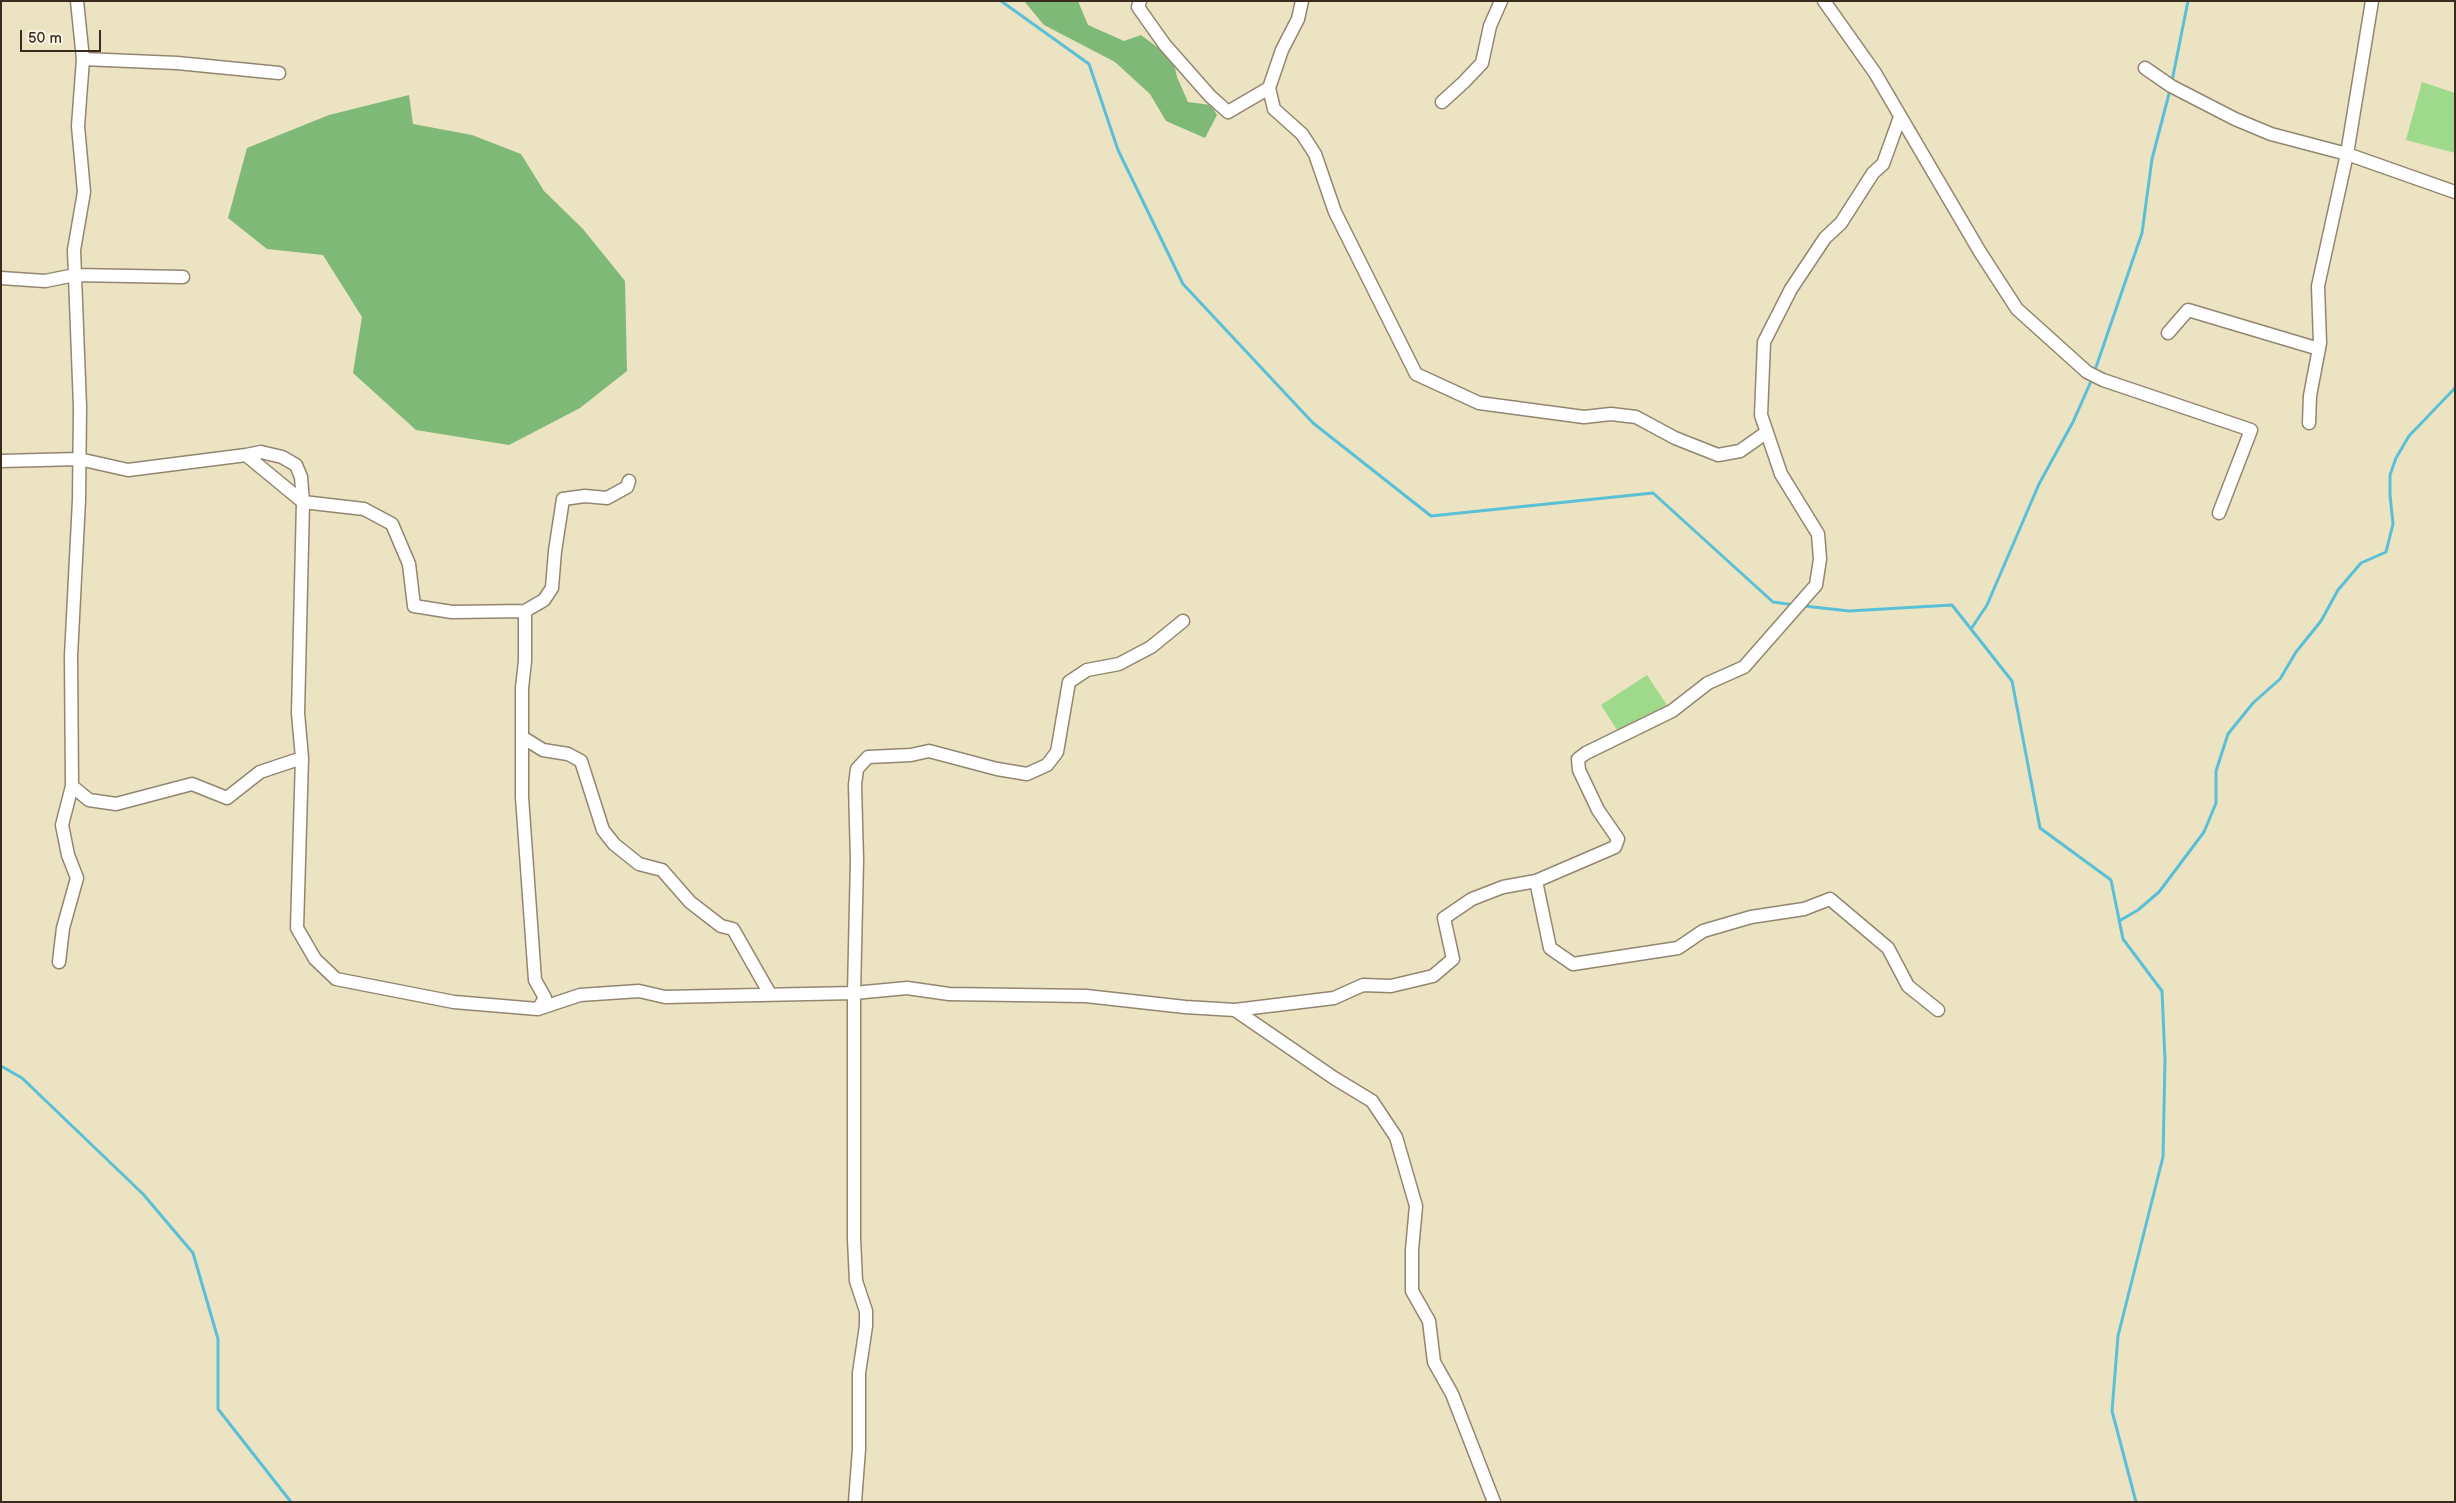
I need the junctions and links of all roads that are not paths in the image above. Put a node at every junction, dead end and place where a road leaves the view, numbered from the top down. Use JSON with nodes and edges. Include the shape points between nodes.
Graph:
{"nodes":[{"id":1,"x":77,"y":1,"type":"edge"},
{"id":2,"x":1140,"y":1,"type":"edge"},
{"id":3,"x":1302,"y":1,"type":"edge"},
{"id":4,"x":1501,"y":1,"type":"edge"},
{"id":5,"x":1824,"y":1,"type":"edge"},
{"id":6,"x":2372,"y":1,"type":"edge"},
{"id":7,"x":83,"y":59,"type":"junction"},
{"id":8,"x":2145,"y":68,"type":"dead end"},
{"id":9,"x":279,"y":73,"type":"dead end"},
{"id":10,"x":1269,"y":88,"type":"junction"},
{"id":11,"x":1442,"y":102,"type":"dead end"},
{"id":12,"x":1900,"y":116,"type":"junction"},
{"id":13,"x":2347,"y":154,"type":"junction"},
{"id":14,"x":2455,"y":192,"type":"edge"},
{"id":15,"x":75,"y":275,"type":"junction"},
{"id":16,"x":183,"y":277,"type":"dead end"},
{"id":17,"x":1,"y":278,"type":"edge"},
{"id":18,"x":2168,"y":333,"type":"dead end"},
{"id":19,"x":2319,"y":349,"type":"junction"},
{"id":20,"x":2309,"y":423,"type":"dead end"},
{"id":21,"x":1766,"y":432,"type":"junction"},
{"id":22,"x":246,"y":455,"type":"junction"},
{"id":23,"x":79,"y":459,"type":"junction"},
{"id":24,"x":1,"y":461,"type":"edge"},
{"id":25,"x":629,"y":481,"type":"dead end"},
{"id":26,"x":303,"y":502,"type":"junction"},
{"id":27,"x":2219,"y":513,"type":"dead end"},
{"id":28,"x":525,"y":611,"type":"junction"},
{"id":29,"x":1183,"y":622,"type":"dead end"},
{"id":30,"x":522,"y":737,"type":"junction"},
{"id":31,"x":302,"y":758,"type":"junction"},
{"id":32,"x":72,"y":786,"type":"junction"},
{"id":33,"x":1536,"y":881,"type":"junction"},
{"id":34,"x":59,"y":962,"type":"dead end"},
{"id":35,"x":854,"y":993,"type":"junction"},
{"id":36,"x":770,"y":994,"type":"junction"},
{"id":37,"x":538,"y":1008,"type":"junction"},
{"id":38,"x":1235,"y":1010,"type":"junction"},
{"id":39,"x":1938,"y":1010,"type":"dead end"},
{"id":40,"x":856,"y":1502,"type":"edge"},
{"id":41,"x":1494,"y":1502,"type":"edge"}],
"edges":[{"from":1,"to":7,"type":"street"},
{"from":2,"to":10,"type":"street","via":[[1138,7],[1164,45],[1228,112]]},
{"from":3,"to":10,"type":"street","via":[[1298,19],[1282,50]]},
{"from":4,"to":11,"type":"street","via":[[1490,26],[1482,63]]},
{"from":5,"to":12,"type":"street","via":[[1875,73]]},
{"from":6,"to":13,"type":"street"},
{"from":7,"to":9,"type":"street","via":[[176,63]]},
{"from":7,"to":15,"type":"street","via":[[78,126],[84,192],[74,250]]},
{"from":8,"to":13,"type":"street","via":[[2171,86],[2253,127]]},
{"from":10,"to":21,"type":"street","via":[[1274,109],[1302,134],[1315,154],[1334,212],[1416,374],[1479,403],[1584,417],[1611,414],[1636,417],[1675,438],[1718,455],[1740,451]]},
{"from":12,"to":21,"type":"street","via":[[1883,164],[1873,173],[1841,223],[1825,238],[1792,289],[1764,342],[1761,415]]},
{"from":12,"to":27,"type":"street","via":[[2017,309],[2087,372],[2251,430]]},
{"from":13,"to":14,"type":"street"},
{"from":13,"to":19,"type":"street","via":[[2318,286]]},
{"from":15,"to":16,"type":"street"},
{"from":15,"to":17,"type":"street","via":[[45,281]]},
{"from":15,"to":23,"type":"street"},
{"from":18,"to":19,"type":"street","via":[[2188,310]]},
{"from":19,"to":20,"type":"street","via":[[2310,396]]},
{"from":21,"to":33,"type":"street","via":[[1781,474],[1818,534],[1820,559],[1816,585],[1744,668],[1708,684],[1672,711],[1586,753],[1578,760],[1579,770],[1598,810],[1618,839],[1616,847]]},
{"from":22,"to":23,"type":"street","via":[[128,470]]},
{"from":22,"to":26,"type":"street"},
{"from":22,"to":26,"type":"street","via":[[261,452],[282,456],[296,465]]},
{"from":23,"to":24,"type":"street"},
{"from":23,"to":32,"type":"street","via":[[71,656]]},
{"from":25,"to":28,"type":"street","via":[[627,487],[606,498],[563,499],[554,551],[556,561],[552,588],[544,600]]},
{"from":26,"to":28,"type":"street","via":[[364,509],[392,524],[409,564],[414,606],[452,612]]},
{"from":26,"to":31,"type":"street","via":[[298,713]]},
{"from":28,"to":30,"type":"street"},
{"from":29,"to":35,"type":"street","via":[[1151,647],[1119,664],[1087,670],[1069,682],[1057,752],[1046,765],[1027,774],[929,751],[868,757],[858,769],[855,785]]},
{"from":30,"to":36,"type":"street","via":[[543,750],[568,754],[581,761],[603,830],[614,844],[639,864],[662,870],[690,902],[721,926],[733,929]]},
{"from":30,"to":37,"type":"street","via":[[522,797],[535,980],[545,998]]},
{"from":31,"to":32,"type":"street","via":[[260,772],[228,798],[192,784],[116,804],[89,800]]},
{"from":31,"to":37,"type":"street","via":[[297,928],[315,959],[336,979],[454,1002]]},
{"from":32,"to":34,"type":"street","via":[[62,825],[76,878],[63,928]]},
{"from":33,"to":38,"type":"street","via":[[1503,887],[1480,896],[1444,918],[1453,960],[1434,976],[1392,986],[1363,986],[1334,998]]},
{"from":33,"to":39,"type":"street","via":[[1550,948],[1573,964],[1678,948],[1703,930],[1751,917],[1804,909],[1830,899],[1888,948],[1908,986]]},
{"from":35,"to":36,"type":"street"},
{"from":35,"to":38,"type":"street","via":[[907,988],[949,994],[1086,996]]},
{"from":35,"to":40,"type":"street","via":[[856,1281],[866,1311],[859,1373]]},
{"from":36,"to":37,"type":"street","via":[[665,997],[639,991],[580,995]]},
{"from":38,"to":41,"type":"street","via":[[1372,1101],[1396,1137],[1416,1206],[1412,1291],[1428,1322],[1434,1362],[1452,1394]]}]}
